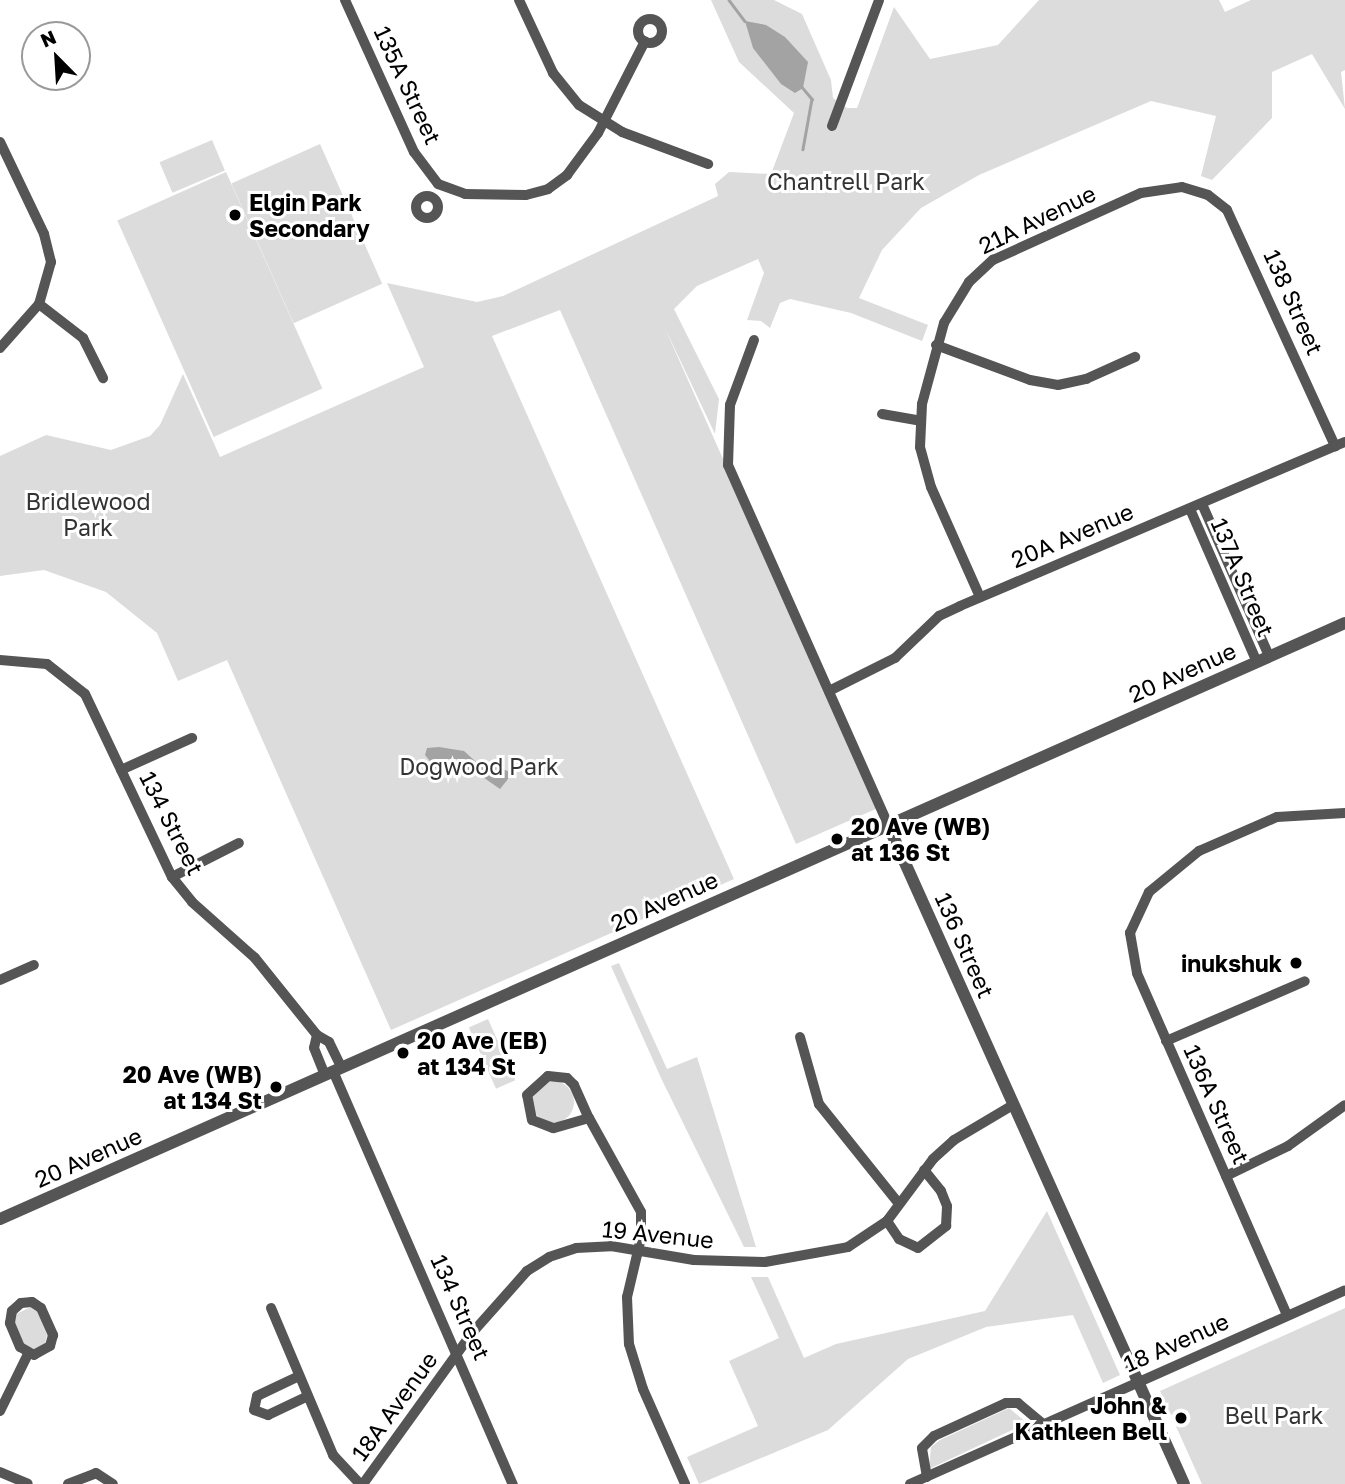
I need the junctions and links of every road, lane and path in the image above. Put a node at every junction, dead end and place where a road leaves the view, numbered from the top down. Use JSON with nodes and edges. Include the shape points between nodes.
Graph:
{"nodes":[{"id":1,"x":345,"y":0,"type":"edge"},
{"id":2,"x":519,"y":0,"type":"edge"},
{"id":3,"x":879,"y":0,"type":"edge"},
{"id":4,"x":645,"y":41,"type":"dead end"},
{"id":5,"x":604,"y":122,"type":"junction"},
{"id":6,"x":832,"y":126,"type":"dead end"},
{"id":7,"x":0,"y":142,"type":"edge"},
{"id":8,"x":708,"y":164,"type":"dead end"},
{"id":9,"x":438,"y":184,"type":"junction"},
{"id":10,"x":1196,"y":190,"type":"joint"},
{"id":11,"x":431,"y":197,"type":"dead end"},
{"id":12,"x":39,"y":304,"type":"junction"},
{"id":13,"x":754,"y":340,"type":"dead end"},
{"id":14,"x":936,"y":345,"type":"junction"},
{"id":15,"x":0,"y":348,"type":"edge"},
{"id":16,"x":1135,"y":357,"type":"dead end"},
{"id":17,"x":103,"y":378,"type":"dead end"},
{"id":18,"x":882,"y":414,"type":"dead end"},
{"id":19,"x":920,"y":421,"type":"junction"},
{"id":20,"x":1340,"y":444,"type":"edge"},
{"id":21,"x":1202,"y":504,"type":"junction"},
{"id":22,"x":1190,"y":509,"type":"junction"},
{"id":23,"x":1229,"y":567,"type":"junction"},
{"id":24,"x":1218,"y":572,"type":"junction"},
{"id":25,"x":981,"y":597,"type":"junction"},
{"id":26,"x":1345,"y":623,"type":"edge"},
{"id":27,"x":1263,"y":659,"type":"junction"},
{"id":28,"x":0,"y":660,"type":"edge"},
{"id":29,"x":830,"y":691,"type":"junction"},
{"id":30,"x":192,"y":738,"type":"dead end"},
{"id":31,"x":121,"y":769,"type":"junction"},
{"id":32,"x":1345,"y":813,"type":"edge"},
{"id":33,"x":888,"y":825,"type":"junction"},
{"id":34,"x":239,"y":844,"type":"dead end"},
{"id":35,"x":172,"y":877,"type":"junction"},
{"id":36,"x":34,"y":965,"type":"dead end"},
{"id":37,"x":0,"y":981,"type":"edge"},
{"id":38,"x":1305,"y":981,"type":"dead end"},
{"id":39,"x":317,"y":1035,"type":"junction"},
{"id":40,"x":800,"y":1037,"type":"dead end"},
{"id":41,"x":1166,"y":1041,"type":"junction"},
{"id":42,"x":333,"y":1071,"type":"junction"},
{"id":43,"x":1013,"y":1105,"type":"junction"},
{"id":44,"x":1345,"y":1105,"type":"edge"},
{"id":45,"x":589,"y":1118,"type":"junction"},
{"id":46,"x":924,"y":1170,"type":"junction"},
{"id":47,"x":1226,"y":1176,"type":"junction"},
{"id":48,"x":899,"y":1204,"type":"junction"},
{"id":49,"x":0,"y":1219,"type":"edge"},
{"id":50,"x":887,"y":1221,"type":"junction"},
{"id":51,"x":639,"y":1249,"type":"junction"},
{"id":52,"x":1345,"y":1290,"type":"edge"},
{"id":53,"x":271,"y":1308,"type":"dead end"},
{"id":54,"x":1287,"y":1315,"type":"junction"},
{"id":55,"x":459,"y":1353,"type":"junction"},
{"id":56,"x":28,"y":1354,"type":"junction"},
{"id":57,"x":297,"y":1377,"type":"junction"},
{"id":58,"x":1138,"y":1382,"type":"junction"},
{"id":59,"x":306,"y":1397,"type":"junction"},
{"id":60,"x":0,"y":1411,"type":"edge"},
{"id":61,"x":1044,"y":1425,"type":"junction"},
{"id":62,"x":4,"y":1477,"type":"edge"},
{"id":63,"x":927,"y":1477,"type":"junction"},
{"id":64,"x":28,"y":1484,"type":"edge"},
{"id":65,"x":68,"y":1484,"type":"edge"},
{"id":66,"x":113,"y":1484,"type":"edge"},
{"id":67,"x":361,"y":1484,"type":"edge"},
{"id":68,"x":513,"y":1484,"type":"edge"},
{"id":69,"x":685,"y":1484,"type":"edge"},
{"id":70,"x":910,"y":1484,"type":"edge"},
{"id":71,"x":1184,"y":1484,"type":"edge"}],
"edges":[{"from":1,"to":9,"type":"street","name":"135A Street","via":[[414,152]]},
{"from":2,"to":5,"type":"street","via":[[560,85]]},
{"from":3,"to":6,"type":"street"},
{"from":4,"to":5,"type":"street"},
{"from":5,"to":8,"type":"street"},
{"from":5,"to":9,"type":"street","via":[[567,175],[548,189],[526,195],[465,194]]},
{"from":7,"to":12,"type":"street","via":[[49,247],[50,277]]},
{"from":9,"to":11,"type":"street"},
{"from":10,"to":14,"type":"street","name":"21A Avenue","via":[[1168,187],[1142,193],[993,260],[960,293]]},
{"from":10,"to":20,"type":"street","name":"138 Street","via":[[1218,202],[1239,229]]},
{"from":12,"to":15,"type":"street"},
{"from":12,"to":17,"type":"street","via":[[83,338]]},
{"from":13,"to":29,"type":"street","name":"136 Street","via":[[730,405],[728,465]]},
{"from":14,"to":16,"type":"street","via":[[1030,380],[1058,385],[1086,379]]},
{"from":14,"to":19,"type":"street"},
{"from":18,"to":19,"type":"street"},
{"from":19,"to":25,"type":"street","via":[[926,474]]},
{"from":20,"to":21,"type":"street","name":"20A Avenue"},
{"from":21,"to":22,"type":"street","name":"20A Avenue"},
{"from":21,"to":23,"type":"street","name":"137A Street"},
{"from":22,"to":24,"type":"street","name":"137A Street"},
{"from":22,"to":25,"type":"street","name":"20A Avenue"},
{"from":23,"to":24,"type":"street"},
{"from":23,"to":27,"type":"street","name":"137A Street"},
{"from":24,"to":27,"type":"street","name":"137A Street"},
{"from":25,"to":29,"type":"street","name":"20A Avenue","via":[[939,617],[882,666]]},
{"from":26,"to":27,"type":"street","name":"20 Avenue"},
{"from":27,"to":33,"type":"street","name":"20 Avenue"},
{"from":28,"to":31,"type":"street","name":"134 Street","via":[[32,659],[62,671],[85,694]]},
{"from":29,"to":33,"type":"street","name":"136 Street"},
{"from":30,"to":31,"type":"street"},
{"from":31,"to":35,"type":"street","name":"134 Street"},
{"from":32,"to":41,"type":"street","name":"136A Street","via":[[1277,817],[1211,845],[1171,872],[1139,907],[1130,933],[1132,960]]},
{"from":33,"to":42,"type":"street","name":"20 Avenue"},
{"from":33,"to":43,"type":"street","name":"136 Street"},
{"from":34,"to":35,"type":"street"},
{"from":35,"to":39,"type":"street","name":"134 Street","via":[[192,902],[255,958]]},
{"from":36,"to":37,"type":"street"},
{"from":38,"to":41,"type":"street"},
{"from":39,"to":42,"type":"street","name":"134 Street","via":[[329,1042]]},
{"from":39,"to":42,"type":"street","name":"134 Street","via":[[314,1048]]},
{"from":40,"to":48,"type":"street","via":[[819,1104]]},
{"from":41,"to":47,"type":"street","name":"136A Street"},
{"from":42,"to":49,"type":"street","name":"20 Avenue"},
{"from":42,"to":55,"type":"street","name":"134 Street"},
{"from":43,"to":46,"type":"street","name":"19 Avenue","via":[[954,1140]]},
{"from":43,"to":58,"type":"street","name":"136 Street"},
{"from":44,"to":47,"type":"street","via":[[1288,1146]]},
{"from":45,"to":45,"type":"street","via":[[567,1078],[548,1076],[527,1095],[528,1112],[545,1128]]},
{"from":45,"to":51,"type":"street","via":[[641,1213]]},
{"from":46,"to":48,"type":"street","name":"19 Avenue"},
{"from":46,"to":50,"type":"street","via":[[941,1191],[946,1226],[918,1248],[899,1239]]},
{"from":47,"to":54,"type":"street","name":"136A Street"},
{"from":48,"to":50,"type":"street","name":"19 Avenue"},
{"from":50,"to":51,"type":"street","name":"19 Avenue","via":[[848,1247],[791,1259],[714,1261]]},
{"from":51,"to":55,"type":"street","name":"19 Avenue","via":[[576,1248],[549,1257],[510,1289]]},
{"from":51,"to":69,"type":"street","via":[[627,1297],[629,1344],[643,1389]]},
{"from":52,"to":54,"type":"street","name":"18 Avenue"},
{"from":53,"to":57,"type":"street"},
{"from":54,"to":58,"type":"street","name":"18 Avenue"},
{"from":55,"to":67,"type":"street","name":"18A Avenue"},
{"from":55,"to":68,"type":"street","name":"134 Street"},
{"from":56,"to":56,"type":"street","via":[[43,1353],[53,1335],[41,1308],[32,1302],[21,1303],[12,1311],[10,1323]]},
{"from":56,"to":60,"type":"street"},
{"from":57,"to":59,"type":"street"},
{"from":57,"to":59,"type":"street","via":[[257,1396],[254,1410],[268,1415]]},
{"from":58,"to":61,"type":"street","name":"18 Avenue"},
{"from":58,"to":71,"type":"street","name":"136 Street"},
{"from":59,"to":67,"type":"street","via":[[342,1470]]},
{"from":61,"to":63,"type":"street","name":"18 Avenue"},
{"from":61,"to":63,"type":"street","via":[[1018,1403],[1006,1403],[934,1436],[922,1448]]},
{"from":62,"to":64,"type":"street"},
{"from":63,"to":70,"type":"street","name":"18 Avenue"},
{"from":65,"to":66,"type":"street","via":[[96,1473]]}]}
